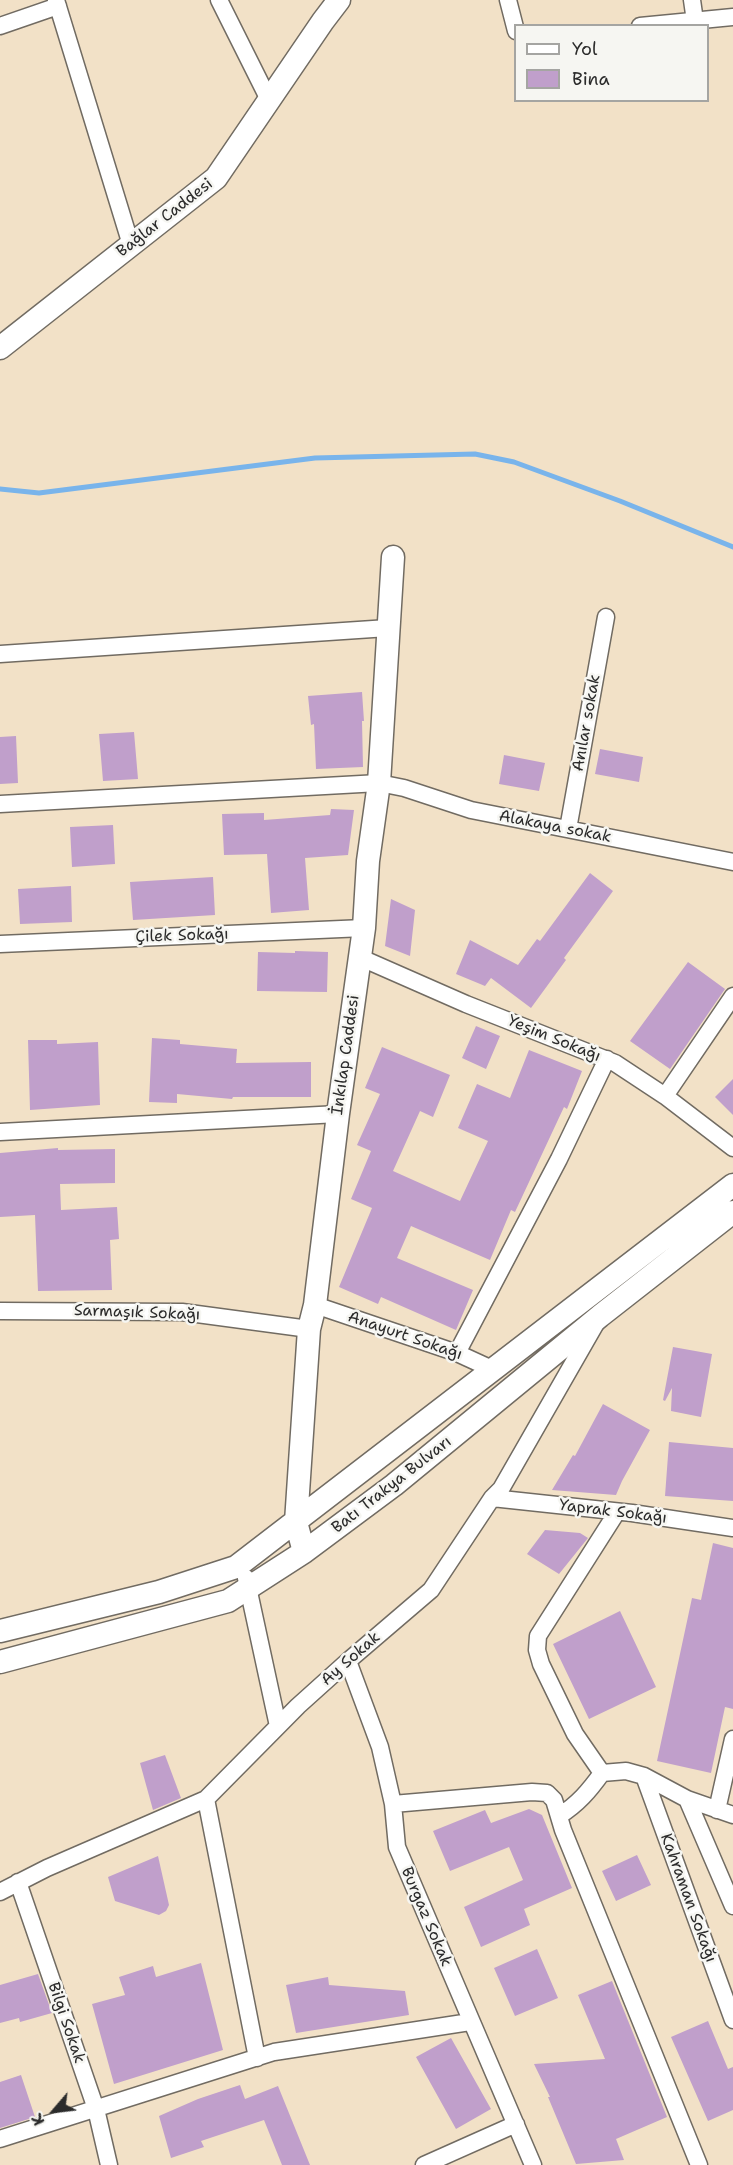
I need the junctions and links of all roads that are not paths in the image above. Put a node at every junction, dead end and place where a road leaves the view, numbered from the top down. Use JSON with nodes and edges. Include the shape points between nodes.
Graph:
{"nodes":[{"id":1,"x":219,"y":0,"type":"edge"},
{"id":2,"x":339,"y":0,"type":"edge"},
{"id":3,"x":507,"y":0,"type":"edge"},
{"id":4,"x":692,"y":0,"type":"edge"},
{"id":5,"x":57,"y":3,"type":"edge"},
{"id":6,"x":733,"y":17,"type":"edge"},
{"id":7,"x":695,"y":21,"type":"junction"},
{"id":8,"x":514,"y":24,"type":"edge"},
{"id":9,"x":662,"y":24,"type":"edge"},
{"id":10,"x":0,"y":26,"type":"edge"},
{"id":11,"x":269,"y":100,"type":"junction"},
{"id":12,"x":131,"y":245,"type":"junction"},
{"id":13,"x":0,"y":348,"type":"edge"},
{"id":14,"x":393,"y":557,"type":"dead end"},
{"id":15,"x":606,"y":617,"type":"dead end"},
{"id":16,"x":388,"y":628,"type":"junction"},
{"id":17,"x":0,"y":654,"type":"edge"},
{"id":18,"x":379,"y":783,"type":"junction"},
{"id":19,"x":0,"y":804,"type":"edge"},
{"id":20,"x":568,"y":829,"type":"junction"},
{"id":21,"x":733,"y":862,"type":"edge"},
{"id":22,"x":364,"y":928,"type":"junction"},
{"id":23,"x":0,"y":944,"type":"edge"},
{"id":24,"x":360,"y":957,"type":"junction"},
{"id":25,"x":733,"y":996,"type":"edge"},
{"id":26,"x":607,"y":1059,"type":"junction"},
{"id":27,"x":665,"y":1096,"type":"junction"},
{"id":28,"x":338,"y":1114,"type":"junction"},
{"id":29,"x":0,"y":1132,"type":"edge"},
{"id":30,"x":733,"y":1148,"type":"edge"},
{"id":31,"x":733,"y":1185,"type":"edge"},
{"id":32,"x":733,"y":1212,"type":"edge"},
{"id":33,"x":315,"y":1305,"type":"junction"},
{"id":34,"x":0,"y":1311,"type":"edge"},
{"id":35,"x":600,"y":1316,"type":"junction"},
{"id":36,"x":309,"y":1329,"type":"junction"},
{"id":37,"x":457,"y":1353,"type":"junction"},
{"id":38,"x":494,"y":1370,"type":"junction"},
{"id":39,"x":492,"y":1498,"type":"junction"},
{"id":40,"x":617,"y":1512,"type":"junction"},
{"id":41,"x":296,"y":1522,"type":"junction"},
{"id":42,"x":733,"y":1528,"type":"edge"},
{"id":43,"x":304,"y":1552,"type":"junction"},
{"id":44,"x":243,"y":1562,"type":"junction"},
{"id":45,"x":248,"y":1588,"type":"junction"},
{"id":46,"x":0,"y":1631,"type":"edge"},
{"id":47,"x":348,"y":1661,"type":"junction"},
{"id":48,"x":0,"y":1662,"type":"edge"},
{"id":49,"x":278,"y":1726,"type":"junction"},
{"id":50,"x":733,"y":1739,"type":"edge"},
{"id":51,"x":602,"y":1773,"type":"junction"},
{"id":52,"x":644,"y":1776,"type":"junction"},
{"id":53,"x":206,"y":1799,"type":"junction"},
{"id":54,"x":687,"y":1799,"type":"junction"},
{"id":55,"x":393,"y":1804,"type":"junction"},
{"id":56,"x":725,"y":1812,"type":"edge"},
{"id":57,"x":559,"y":1816,"type":"junction"},
{"id":58,"x":18,"y":1882,"type":"junction"},
{"id":59,"x":0,"y":1892,"type":"edge"},
{"id":60,"x":733,"y":1906,"type":"edge"},
{"id":61,"x":733,"y":2020,"type":"edge"},
{"id":62,"x":470,"y":2022,"type":"junction"},
{"id":63,"x":257,"y":2058,"type":"junction"},
{"id":64,"x":96,"y":2109,"type":"junction"},
{"id":65,"x":516,"y":2124,"type":"junction"},
{"id":66,"x":0,"y":2139,"type":"edge"},
{"id":67,"x":109,"y":2165,"type":"edge"},
{"id":68,"x":424,"y":2165,"type":"edge"},
{"id":69,"x":533,"y":2165,"type":"edge"},
{"id":70,"x":699,"y":2165,"type":"edge"}],
"edges":[{"from":1,"to":11,"type":"street"},
{"from":2,"to":11,"type":"main road","name":"Bağlar Caddesi"},
{"from":3,"to":8,"type":"street"},
{"from":4,"to":7,"type":"street"},
{"from":5,"to":10,"type":"street"},
{"from":5,"to":12,"type":"street"},
{"from":6,"to":7,"type":"street"},
{"from":7,"to":9,"type":"street"},
{"from":11,"to":12,"type":"main road","name":"Bağlar Caddesi","via":[[216,178]]},
{"from":12,"to":13,"type":"main road","name":"Bağlar Caddesi"},
{"from":14,"to":16,"type":"main road","name":"İnkılap Caddesi"},
{"from":15,"to":20,"type":"street","name":"Anılar sokak"},
{"from":16,"to":17,"type":"street"},
{"from":16,"to":18,"type":"main road","name":"İnkılap Caddesi"},
{"from":18,"to":19,"type":"street","name":"Alakaya sokak"},
{"from":18,"to":20,"type":"street","name":"Alakaya sokak","via":[[471,810]]},
{"from":18,"to":22,"type":"main road","name":"İnkılap Caddesi"},
{"from":20,"to":21,"type":"street","name":"Alakaya sokak"},
{"from":22,"to":23,"type":"street","name":"Çilek Sokağı"},
{"from":22,"to":24,"type":"main road","name":"İnkılap Caddesi"},
{"from":24,"to":26,"type":"street","name":"Yeşim Sokağı"},
{"from":24,"to":28,"type":"main road","name":"İnkılap Caddesi"},
{"from":25,"to":27,"type":"street"},
{"from":26,"to":27,"type":"street","name":"Yeşim Sokağı"},
{"from":26,"to":37,"type":"street"},
{"from":27,"to":30,"type":"street","name":"Yeşim Sokağı"},
{"from":28,"to":29,"type":"street"},
{"from":28,"to":33,"type":"main road","name":"İnkılap Caddesi"},
{"from":31,"to":38,"type":"main road","name":"Batı Trakya Bulvarı"},
{"from":32,"to":35,"type":"main road","name":"Batı Trakya Bulvarı"},
{"from":33,"to":36,"type":"main road","name":"İnkılap Caddesi"},
{"from":33,"to":37,"type":"street","name":"Anayurt Sokağı"},
{"from":34,"to":36,"type":"street","name":"Sarmaşık Sokağı","via":[[182,1312]]},
{"from":35,"to":39,"type":"street","name":"Ay Sokak","via":[[501,1489]]},
{"from":35,"to":43,"type":"main road","name":"Batı Trakya Bulvarı","via":[[394,1485]]},
{"from":36,"to":41,"type":"main road","name":"İnkılap Caddesi"},
{"from":37,"to":38,"type":"street","name":"Anayurt Sokağı"},
{"from":38,"to":41,"type":"main road","name":"Batı Trakya Bulvarı"},
{"from":39,"to":40,"type":"street","name":"Yaprak Sokağı"},
{"from":39,"to":47,"type":"street","name":"Ay Sokak","via":[[431,1590]]},
{"from":40,"to":42,"type":"street","name":"Yaprak Sokağı"},
{"from":40,"to":51,"type":"street","via":[[538,1636],[537,1650],[575,1734]]},
{"from":41,"to":43,"type":"main road","name":"İnkılap Caddesi"},
{"from":41,"to":44,"type":"main road","name":"Batı Trakya Bulvarı"},
{"from":43,"to":45,"type":"main road","name":"Batı Trakya Bulvarı"},
{"from":44,"to":45,"type":"street"},
{"from":44,"to":46,"type":"main road","name":"Batı Trakya Bulvarı","via":[[159,1592]]},
{"from":45,"to":48,"type":"main road","name":"Batı Trakya Bulvarı","via":[[228,1601]]},
{"from":45,"to":49,"type":"street"},
{"from":47,"to":49,"type":"street","name":"Ay Sokak"},
{"from":47,"to":55,"type":"street","name":"Burgaz Sokak","via":[[380,1747]]},
{"from":49,"to":53,"type":"street","name":"Ay Sokak"},
{"from":50,"to":56,"type":"street"},
{"from":51,"to":52,"type":"street","via":[[626,1771]]},
{"from":51,"to":57,"type":"street","via":[[586,1795]]},
{"from":52,"to":54,"type":"street"},
{"from":52,"to":61,"type":"street","name":"Kahraman Sokağı"},
{"from":53,"to":58,"type":"street","name":"Ay Sokak"},
{"from":53,"to":63,"type":"street"},
{"from":54,"to":56,"type":"street"},
{"from":54,"to":60,"type":"street"},
{"from":55,"to":57,"type":"street","via":[[547,1793]]},
{"from":55,"to":62,"type":"street","name":"Burgaz Sokak","via":[[396,1847]]},
{"from":57,"to":70,"type":"street"},
{"from":58,"to":59,"type":"street","name":"Ay Sokak"},
{"from":58,"to":64,"type":"street","name":"Bilgi Sokak"},
{"from":62,"to":63,"type":"street","via":[[274,2052]]},
{"from":62,"to":65,"type":"street","name":"Burgaz Sokak"},
{"from":63,"to":64,"type":"street"},
{"from":64,"to":66,"type":"street"},
{"from":64,"to":67,"type":"street","name":"Bilgi Sokak"},
{"from":65,"to":68,"type":"street"},
{"from":65,"to":69,"type":"street","name":"Burgaz Sokak"}]}
